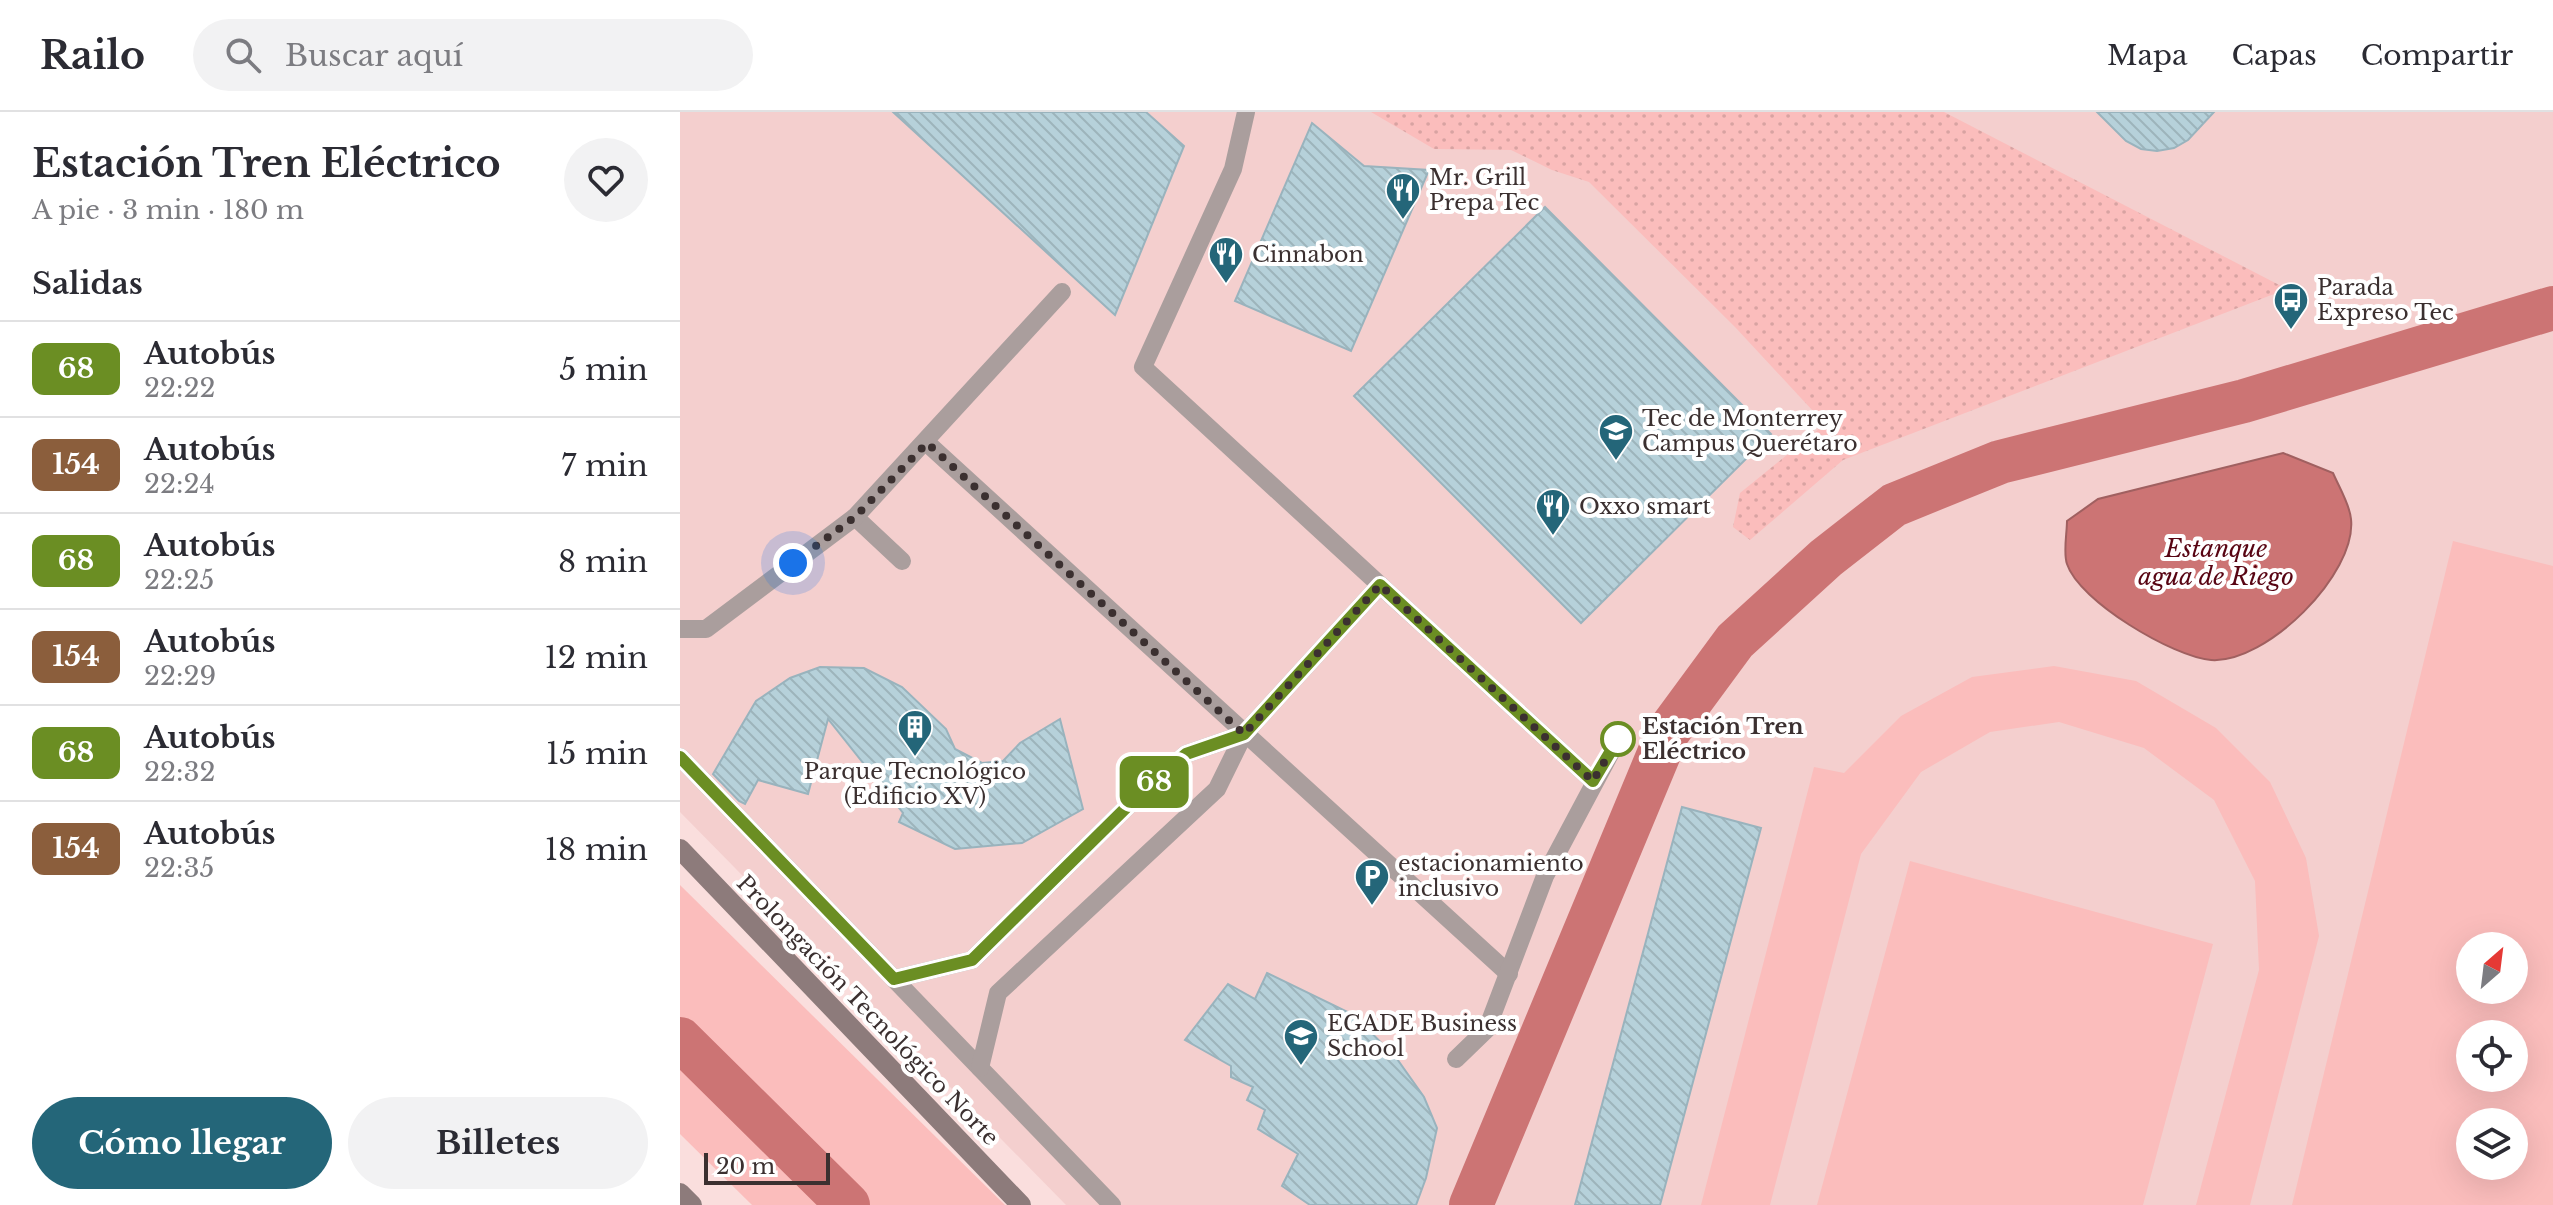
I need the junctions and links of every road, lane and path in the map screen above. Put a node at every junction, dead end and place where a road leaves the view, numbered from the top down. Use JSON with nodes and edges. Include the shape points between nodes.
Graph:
{"nodes":[{"id":1,"x":1246,"y":112,"type":"edge"},
{"id":2,"x":1062,"y":292,"type":"dead end"},
{"id":3,"x":927,"y":443,"type":"junction"},
{"id":4,"x":855,"y":517,"type":"junction"},
{"id":5,"x":902,"y":561,"type":"dead end"},
{"id":6,"x":1380,"y":585,"type":"junction"},
{"id":7,"x":680,"y":629,"type":"edge"},
{"id":8,"x":1244,"y":734,"type":"junction"},
{"id":9,"x":1618,"y":739,"type":"dead end"},
{"id":10,"x":680,"y":757,"type":"edge"},
{"id":11,"x":1593,"y":781,"type":"junction"},
{"id":12,"x":680,"y":849,"type":"edge"},
{"id":13,"x":1509,"y":974,"type":"junction"},
{"id":14,"x":894,"y":979,"type":"junction"},
{"id":15,"x":1456,"y":1059,"type":"dead end"},
{"id":16,"x":980,"y":1068,"type":"junction"},
{"id":17,"x":680,"y":1193,"type":"edge"},
{"id":18,"x":692,"y":1205,"type":"edge"},
{"id":19,"x":1021,"y":1205,"type":"edge"},
{"id":20,"x":1112,"y":1205,"type":"edge"}],
"edges":[{"from":1,"to":6,"type":"lane","via":[[1233,169],[1143,367]]},
{"from":2,"to":3,"type":"lane"},
{"from":3,"to":4,"type":"lane"},
{"from":3,"to":8,"type":"lane"},
{"from":4,"to":5,"type":"lane"},
{"from":4,"to":7,"type":"lane","via":[[706,629]]},
{"from":6,"to":8,"type":"lane"},
{"from":6,"to":11,"type":"lane"},
{"from":8,"to":13,"type":"lane"},
{"from":8,"to":14,"type":"lane","via":[[1186,754],[972,960]]},
{"from":8,"to":16,"type":"lane","via":[[1217,789],[998,993]]},
{"from":9,"to":11,"type":"lane"},
{"from":10,"to":14,"type":"lane"},
{"from":11,"to":13,"type":"lane","via":[[1545,876]]},
{"from":12,"to":19,"type":"main road","name":"Prolongación Tecnológico Norte"},
{"from":13,"to":15,"type":"lane","via":[[1487,1029]]},
{"from":14,"to":16,"type":"lane"},
{"from":16,"to":20,"type":"lane"},
{"from":17,"to":18,"type":"main road"}]}
